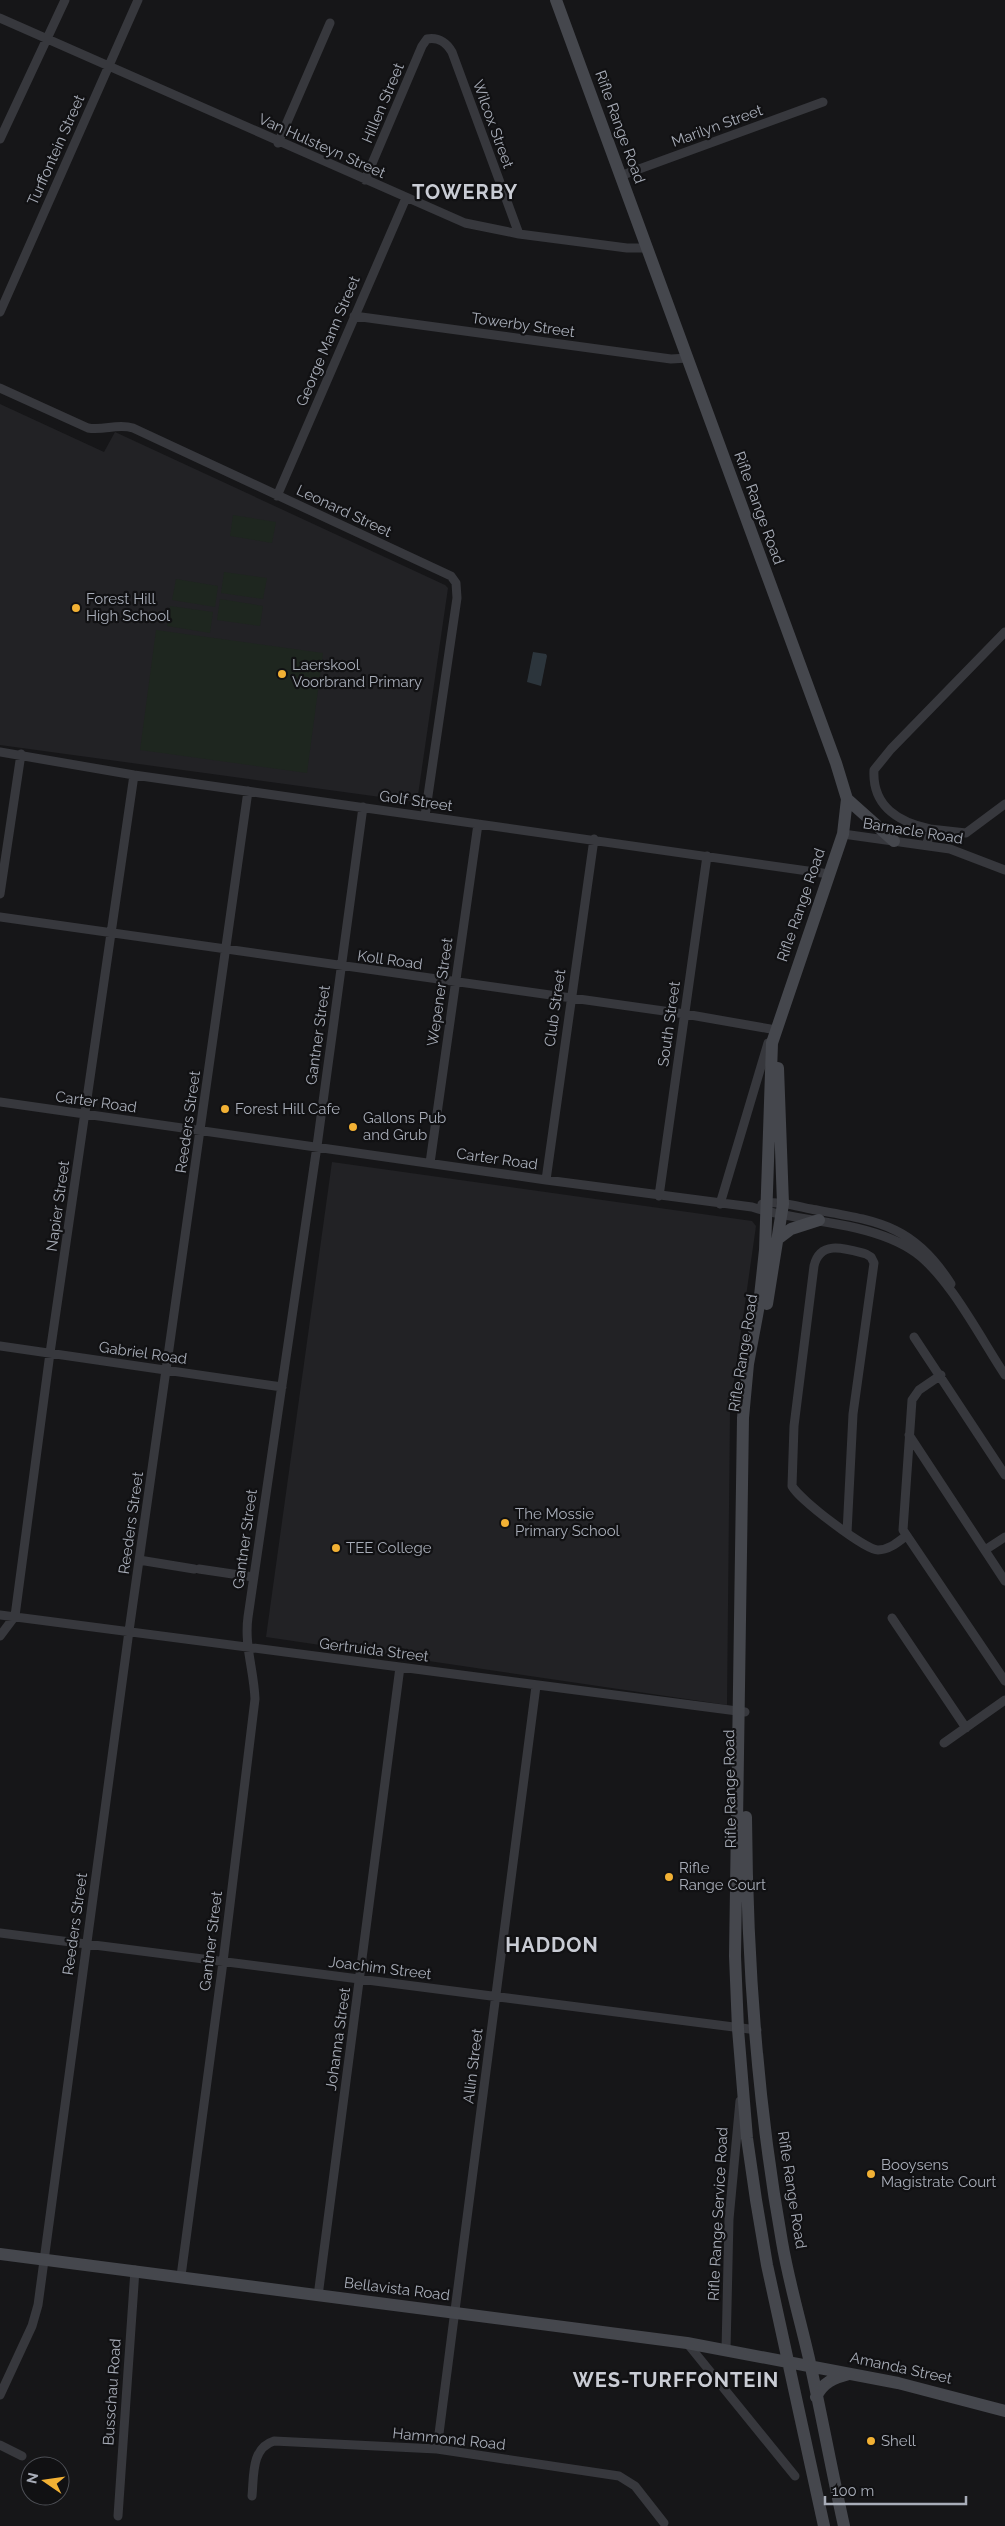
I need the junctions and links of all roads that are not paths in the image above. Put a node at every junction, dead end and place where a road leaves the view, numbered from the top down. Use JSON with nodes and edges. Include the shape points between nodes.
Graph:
{"nodes":[{"id":1,"x":64,"y":0,"type":"edge"},
{"id":2,"x":138,"y":0,"type":"edge"},
{"id":3,"x":556,"y":0,"type":"edge"},
{"id":4,"x":0,"y":18,"type":"edge"},
{"id":5,"x":330,"y":23,"type":"dead end"},
{"id":6,"x":47,"y":39,"type":"junction"},
{"id":7,"x":427,"y":39,"type":"joint"},
{"id":8,"x":108,"y":66,"type":"junction"},
{"id":9,"x":823,"y":102,"type":"dead end"},
{"id":10,"x":0,"y":139,"type":"edge"},
{"id":11,"x":278,"y":142,"type":"junction"},
{"id":12,"x":620,"y":176,"type":"junction"},
{"id":13,"x":365,"y":180,"type":"junction"},
{"id":14,"x":406,"y":198,"type":"junction"},
{"id":15,"x":519,"y":234,"type":"junction"},
{"id":16,"x":647,"y":248,"type":"junction"},
{"id":17,"x":0,"y":312,"type":"edge"},
{"id":18,"x":354,"y":316,"type":"junction"},
{"id":19,"x":688,"y":358,"type":"junction"},
{"id":20,"x":0,"y":388,"type":"edge"},
{"id":21,"x":276,"y":496,"type":"junction"},
{"id":22,"x":1005,"y":632,"type":"edge"},
{"id":23,"x":0,"y":752,"type":"edge"},
{"id":24,"x":21,"y":754,"type":"junction"},
{"id":25,"x":134,"y":775,"type":"junction"},
{"id":26,"x":248,"y":791,"type":"junction"},
{"id":27,"x":847,"y":799,"type":"junction"},
{"id":28,"x":1005,"y":804,"type":"edge"},
{"id":29,"x":363,"y":807,"type":"junction"},
{"id":30,"x":425,"y":816,"type":"junction"},
{"id":31,"x":478,"y":824,"type":"junction"},
{"id":32,"x":930,"y":830,"type":"junction"},
{"id":33,"x":843,"y":834,"type":"junction"},
{"id":34,"x":594,"y":839,"type":"junction"},
{"id":35,"x":894,"y":841,"type":"junction"},
{"id":36,"x":927,"y":845,"type":"junction"},
{"id":37,"x":707,"y":856,"type":"junction"},
{"id":38,"x":1005,"y":870,"type":"edge"},
{"id":39,"x":829,"y":874,"type":"junction"},
{"id":40,"x":0,"y":894,"type":"edge"},
{"id":41,"x":0,"y":917,"type":"edge"},
{"id":42,"x":111,"y":934,"type":"junction"},
{"id":43,"x":225,"y":950,"type":"junction"},
{"id":44,"x":340,"y":966,"type":"junction"},
{"id":45,"x":456,"y":983,"type":"junction"},
{"id":46,"x":570,"y":999,"type":"junction"},
{"id":47,"x":685,"y":1014,"type":"junction"},
{"id":48,"x":774,"y":1030,"type":"junction"},
{"id":49,"x":775,"y":1048,"type":"junction"},
{"id":50,"x":0,"y":1102,"type":"edge"},
{"id":51,"x":85,"y":1115,"type":"junction"},
{"id":52,"x":201,"y":1131,"type":"junction"},
{"id":53,"x":316,"y":1146,"type":"junction"},
{"id":54,"x":430,"y":1163,"type":"junction"},
{"id":55,"x":546,"y":1180,"type":"junction"},
{"id":56,"x":659,"y":1196,"type":"junction"},
{"id":57,"x":720,"y":1204,"type":"junction"},
{"id":58,"x":768,"y":1207,"type":"junction"},
{"id":59,"x":783,"y":1209,"type":"junction"},
{"id":60,"x":818,"y":1220,"type":"junction"},
{"id":61,"x":779,"y":1238,"type":"junction"},
{"id":62,"x":905,"y":1241,"type":"junction"},
{"id":63,"x":914,"y":1337,"type":"dead end"},
{"id":64,"x":0,"y":1346,"type":"edge"},
{"id":65,"x":50,"y":1353,"type":"junction"},
{"id":66,"x":1005,"y":1366,"type":"edge"},
{"id":67,"x":166,"y":1370,"type":"junction"},
{"id":68,"x":941,"y":1375,"type":"junction"},
{"id":69,"x":1005,"y":1376,"type":"edge"},
{"id":70,"x":282,"y":1387,"type":"junction"},
{"id":71,"x":909,"y":1435,"type":"junction"},
{"id":72,"x":1005,"y":1475,"type":"edge"},
{"id":73,"x":847,"y":1532,"type":"junction"},
{"id":74,"x":906,"y":1536,"type":"junction"},
{"id":75,"x":1005,"y":1537,"type":"edge"},
{"id":76,"x":985,"y":1550,"type":"junction"},
{"id":77,"x":139,"y":1560,"type":"junction"},
{"id":78,"x":254,"y":1577,"type":"junction"},
{"id":79,"x":1005,"y":1581,"type":"edge"},
{"id":80,"x":0,"y":1615,"type":"edge"},
{"id":81,"x":15,"y":1616,"type":"junction"},
{"id":82,"x":892,"y":1618,"type":"dead end"},
{"id":83,"x":129,"y":1631,"type":"junction"},
{"id":84,"x":0,"y":1636,"type":"edge"},
{"id":85,"x":248,"y":1648,"type":"junction"},
{"id":86,"x":400,"y":1667,"type":"junction"},
{"id":87,"x":1005,"y":1681,"type":"edge"},
{"id":88,"x":536,"y":1686,"type":"junction"},
{"id":89,"x":1005,"y":1700,"type":"edge"},
{"id":90,"x":742,"y":1712,"type":"junction"},
{"id":91,"x":966,"y":1728,"type":"junction"},
{"id":92,"x":944,"y":1744,"type":"dead end"},
{"id":93,"x":0,"y":1933,"type":"edge"},
{"id":94,"x":86,"y":1944,"type":"junction"},
{"id":95,"x":223,"y":1962,"type":"junction"},
{"id":96,"x":360,"y":1980,"type":"junction"},
{"id":97,"x":495,"y":1997,"type":"junction"},
{"id":98,"x":738,"y":2029,"type":"junction"},
{"id":99,"x":757,"y":2030,"type":"junction"},
{"id":100,"x":743,"y":2080,"type":"junction"},
{"id":101,"x":0,"y":2254,"type":"edge"},
{"id":102,"x":44,"y":2260,"type":"junction"},
{"id":103,"x":135,"y":2270,"type":"junction"},
{"id":104,"x":181,"y":2276,"type":"junction"},
{"id":105,"x":318,"y":2296,"type":"junction"},
{"id":106,"x":454,"y":2313,"type":"junction"},
{"id":107,"x":688,"y":2343,"type":"junction"},
{"id":108,"x":726,"y":2350,"type":"junction"},
{"id":109,"x":789,"y":2361,"type":"junction"},
{"id":110,"x":811,"y":2365,"type":"junction"},
{"id":111,"x":852,"y":2374,"type":"junction"},
{"id":112,"x":4,"y":2378,"type":"edge"},
{"id":113,"x":0,"y":2395,"type":"edge"},
{"id":114,"x":816,"y":2397,"type":"junction"},
{"id":115,"x":1005,"y":2411,"type":"edge"},
{"id":116,"x":0,"y":2445,"type":"edge"},
{"id":117,"x":437,"y":2449,"type":"junction"},
{"id":118,"x":22,"y":2456,"type":"dead end"},
{"id":119,"x":795,"y":2476,"type":"dead end"},
{"id":120,"x":252,"y":2496,"type":"dead end"},
{"id":121,"x":820,"y":2505,"type":"junction"},
{"id":122,"x":118,"y":2516,"type":"dead end"},
{"id":123,"x":664,"y":2523,"type":"dead end"},
{"id":124,"x":817,"y":2526,"type":"edge"},
{"id":125,"x":824,"y":2526,"type":"edge"},
{"id":126,"x":844,"y":2526,"type":"edge"}],
"edges":[{"from":1,"to":6,"type":"street"},
{"from":2,"to":8,"type":"street","name":"Turffontein Street"},
{"from":3,"to":12,"type":"main road","name":"Rifle Range Road"},
{"from":4,"to":6,"type":"street","name":"Van Hulsteyn Street"},
{"from":5,"to":11,"type":"street"},
{"from":6,"to":8,"type":"street","name":"Van Hulsteyn Street"},
{"from":6,"to":10,"type":"street"},
{"from":7,"to":13,"type":"street","name":"Hillen Street"},
{"from":7,"to":15,"type":"street","name":"Wilcox Street","via":[[441,40],[452,52]]},
{"from":8,"to":11,"type":"street","name":"Van Hulsteyn Street"},
{"from":8,"to":17,"type":"street","name":"Turffontein Street"},
{"from":9,"to":12,"type":"street","name":"Marilyn Street"},
{"from":11,"to":13,"type":"street","name":"Van Hulsteyn Street"},
{"from":12,"to":16,"type":"main road","name":"Rifle Range Road"},
{"from":13,"to":14,"type":"street","name":"Van Hulsteyn Street"},
{"from":14,"to":15,"type":"street","name":"Van Hulsteyn Street","via":[[465,223]]},
{"from":14,"to":18,"type":"street","name":"George Mann Street"},
{"from":15,"to":16,"type":"street","name":"Van Hulsteyn Street"},
{"from":16,"to":19,"type":"main road","name":"Rifle Range Road"},
{"from":18,"to":19,"type":"street","name":"Towerby Street","via":[[671,359]]},
{"from":18,"to":21,"type":"street","name":"George Mann Street"},
{"from":19,"to":27,"type":"main road","name":"Rifle Range Road"},
{"from":20,"to":21,"type":"street","name":"Leonard Street","via":[[88,428],[133,428]]},
{"from":21,"to":30,"type":"street","name":"Leonard Street","via":[[446,573],[456,583],[457,598]]},
{"from":22,"to":32,"type":"street","via":[[874,770],[874,782],[885,805],[908,824]]},
{"from":23,"to":24,"type":"street","name":"Golf Street"},
{"from":24,"to":25,"type":"street","name":"Golf Street"},
{"from":24,"to":40,"type":"street"},
{"from":25,"to":26,"type":"street","name":"Golf Street"},
{"from":25,"to":42,"type":"street","name":"Napier Street"},
{"from":26,"to":29,"type":"street","name":"Golf Street"},
{"from":26,"to":43,"type":"street","name":"Reeders Street"},
{"from":27,"to":33,"type":"main road","name":"Rifle Range Road"},
{"from":27,"to":35,"type":"main road"},
{"from":28,"to":32,"type":"street","via":[[966,833]]},
{"from":29,"to":30,"type":"street","name":"Golf Street"},
{"from":29,"to":44,"type":"street","name":"Gantner Street"},
{"from":30,"to":31,"type":"street","name":"Golf Street"},
{"from":31,"to":34,"type":"street","name":"Golf Street"},
{"from":31,"to":45,"type":"street","name":"Wepener Street"},
{"from":32,"to":36,"type":"street"},
{"from":33,"to":35,"type":"street","name":"Barnacle Road"},
{"from":33,"to":39,"type":"main road","name":"Rifle Range Road"},
{"from":34,"to":37,"type":"street","name":"Golf Street"},
{"from":34,"to":46,"type":"street","name":"Club Street"},
{"from":35,"to":36,"type":"street","name":"Barnacle Road"},
{"from":36,"to":38,"type":"street","name":"Barnacle Road","via":[[966,854]]},
{"from":37,"to":39,"type":"street","name":"Golf Street"},
{"from":37,"to":47,"type":"street","name":"South Street"},
{"from":39,"to":48,"type":"main road","name":"Rifle Range Road"},
{"from":41,"to":42,"type":"street","name":"Koll Road"},
{"from":42,"to":43,"type":"street","name":"Koll Road"},
{"from":42,"to":51,"type":"street","name":"Napier Street"},
{"from":43,"to":44,"type":"street","name":"Koll Road"},
{"from":43,"to":52,"type":"street","name":"Reeders Street"},
{"from":44,"to":45,"type":"street","name":"Koll Road"},
{"from":44,"to":53,"type":"street","name":"Gantner Street"},
{"from":45,"to":46,"type":"street","name":"Koll Road"},
{"from":45,"to":54,"type":"street","name":"Wepener Street"},
{"from":46,"to":47,"type":"street","name":"Koll Road"},
{"from":46,"to":55,"type":"street","name":"Club Street"},
{"from":47,"to":48,"type":"street","name":"Koll Road"},
{"from":47,"to":56,"type":"street","name":"South Street"},
{"from":48,"to":49,"type":"main road"},
{"from":48,"to":57,"type":"street","name":"Rifle Range Road"},
{"from":49,"to":58,"type":"main road","name":"Rifle Range Road"},
{"from":49,"to":59,"type":"main road","name":"Rifle Range Road"},
{"from":50,"to":51,"type":"street","name":"Carter Road"},
{"from":51,"to":52,"type":"street","name":"Carter Road"},
{"from":51,"to":65,"type":"street","name":"Napier Street"},
{"from":52,"to":53,"type":"street","name":"Carter Road"},
{"from":52,"to":67,"type":"street","name":"Reeders Street"},
{"from":53,"to":54,"type":"street","name":"Carter Road"},
{"from":53,"to":70,"type":"street","name":"Gantner Street"},
{"from":54,"to":55,"type":"street","name":"Carter Road"},
{"from":55,"to":56,"type":"street","name":"Carter Road"},
{"from":56,"to":57,"type":"street","name":"Carter Road"},
{"from":57,"to":58,"type":"street","name":"Carter Road"},
{"from":58,"to":59,"type":"street","name":"Carter Road"},
{"from":58,"to":90,"type":"main road","name":"Rifle Range Road","via":[[759,1306],[748,1364],[743,1418]]},
{"from":59,"to":60,"type":"street"},
{"from":59,"to":61,"type":"main road","name":"Rifle Range Road"},
{"from":59,"to":62,"type":"street","via":[[862,1217]]},
{"from":60,"to":61,"type":"main road","via":[[790,1229]]},
{"from":60,"to":62,"type":"street"},
{"from":61,"to":90,"type":"main road","name":"Rifle Range Road","via":[[751,1388]]},
{"from":62,"to":66,"type":"street","via":[[921,1246],[938,1264]]},
{"from":62,"to":69,"type":"street","via":[[934,1268]]},
{"from":63,"to":68,"type":"street"},
{"from":64,"to":65,"type":"street","name":"Gabriel Road"},
{"from":65,"to":67,"type":"street","name":"Gabriel Road"},
{"from":65,"to":81,"type":"street","name":"Napier Street"},
{"from":67,"to":70,"type":"street","name":"Gabriel Road"},
{"from":67,"to":77,"type":"street","name":"Reeders Street"},
{"from":68,"to":71,"type":"street","via":[[919,1390],[912,1400]]},
{"from":68,"to":72,"type":"street"},
{"from":70,"to":78,"type":"street","name":"Gantner Street"},
{"from":71,"to":74,"type":"street","via":[[902,1522]]},
{"from":71,"to":76,"type":"street"},
{"from":73,"to":73,"type":"street","via":[[798,1495],[790,1477],[814,1266],[818,1254],[832,1247],[866,1254],[874,1263],[853,1414]]},
{"from":73,"to":74,"type":"street","via":[[868,1547],[880,1550]]},
{"from":74,"to":87,"type":"street"},
{"from":75,"to":76,"type":"street"},
{"from":76,"to":79,"type":"street"},
{"from":77,"to":78,"type":"street"},
{"from":77,"to":83,"type":"street","name":"Reeders Street"},
{"from":78,"to":85,"type":"street","name":"Gantner Street","via":[[247,1623]]},
{"from":80,"to":81,"type":"street","name":"Gertruida Street"},
{"from":81,"to":83,"type":"street","name":"Gertruida Street"},
{"from":81,"to":84,"type":"street","name":"Napier Street"},
{"from":82,"to":91,"type":"street"},
{"from":83,"to":85,"type":"street","name":"Gertruida Street"},
{"from":83,"to":94,"type":"street","name":"Reeders Street"},
{"from":85,"to":86,"type":"street","name":"Gertruida Street"},
{"from":85,"to":95,"type":"street","name":"Gantner Street","via":[[255,1699]]},
{"from":86,"to":88,"type":"street","name":"Gertruida Street"},
{"from":86,"to":96,"type":"street","name":"Johanna Street"},
{"from":88,"to":90,"type":"street","name":"Gertruida Street"},
{"from":88,"to":97,"type":"street","name":"Allin Street"},
{"from":89,"to":91,"type":"street"},
{"from":90,"to":98,"type":"main road","name":"Rifle Range Road","via":[[735,1956]]},
{"from":90,"to":99,"type":"main road","name":"Rifle Range Road","via":[[750,1950]]},
{"from":91,"to":92,"type":"street"},
{"from":93,"to":94,"type":"street","name":"Joachim Street"},
{"from":94,"to":95,"type":"street","name":"Joachim Street"},
{"from":94,"to":102,"type":"street","name":"Reeders Street"},
{"from":95,"to":96,"type":"street","name":"Joachim Street"},
{"from":95,"to":104,"type":"street","name":"Gantner Street"},
{"from":96,"to":97,"type":"street","name":"Joachim Street"},
{"from":96,"to":105,"type":"street","name":"Johanna Street"},
{"from":97,"to":98,"type":"street","name":"Joachim Street"},
{"from":97,"to":106,"type":"street","name":"Allin Street"},
{"from":98,"to":99,"type":"street","name":"Joachim Street"},
{"from":98,"to":100,"type":"main road","name":"Rifle Range Road"},
{"from":99,"to":110,"type":"main road","name":"Rifle Range Road","via":[[761,2091],[782,2242]]},
{"from":100,"to":108,"type":"street","name":"Rifle Range Service Road","via":[[731,2190]]},
{"from":100,"to":109,"type":"main road","name":"Rifle Range Road","via":[[747,2138],[766,2265]]},
{"from":101,"to":102,"type":"main road","name":"Bellavista Road"},
{"from":102,"to":103,"type":"main road","name":"Bellavista Road"},
{"from":102,"to":112,"type":"street","name":"Reeders Street","via":[[35,2318]]},
{"from":103,"to":104,"type":"main road","name":"Bellavista Road"},
{"from":103,"to":122,"type":"street","name":"Busschau Road"},
{"from":104,"to":105,"type":"main road","name":"Bellavista Road"},
{"from":105,"to":106,"type":"main road","name":"Bellavista Road"},
{"from":106,"to":107,"type":"main road","name":"Bellavista Road"},
{"from":106,"to":117,"type":"street","name":"Allin Street"},
{"from":107,"to":108,"type":"main road","name":"Bellavista Road"},
{"from":107,"to":119,"type":"street"},
{"from":108,"to":109,"type":"main road","name":"Bellavista Road"},
{"from":109,"to":110,"type":"main road","name":"Amanda Street"},
{"from":109,"to":121,"type":"main road","name":"Rifle Range Road"},
{"from":110,"to":111,"type":"main road","name":"Amanda Street"},
{"from":110,"to":114,"type":"main road","name":"Rifle Range Road"},
{"from":111,"to":114,"type":"main road","via":[[834,2378]]},
{"from":111,"to":115,"type":"main road","name":"Amanda Street","via":[[954,2396]]},
{"from":112,"to":113,"type":"street","name":"Reeders Street"},
{"from":114,"to":126,"type":"main road","name":"Rifle Range Road"},
{"from":116,"to":118,"type":"street"},
{"from":117,"to":120,"type":"street","name":"Hammond Road","via":[[274,2442],[260,2448],[257,2455]]},
{"from":117,"to":123,"type":"street","name":"Hammond Road","via":[[618,2476],[635,2486]]},
{"from":121,"to":124,"type":"main road"},
{"from":121,"to":125,"type":"main road","name":"Rifle Range Road"}]}
